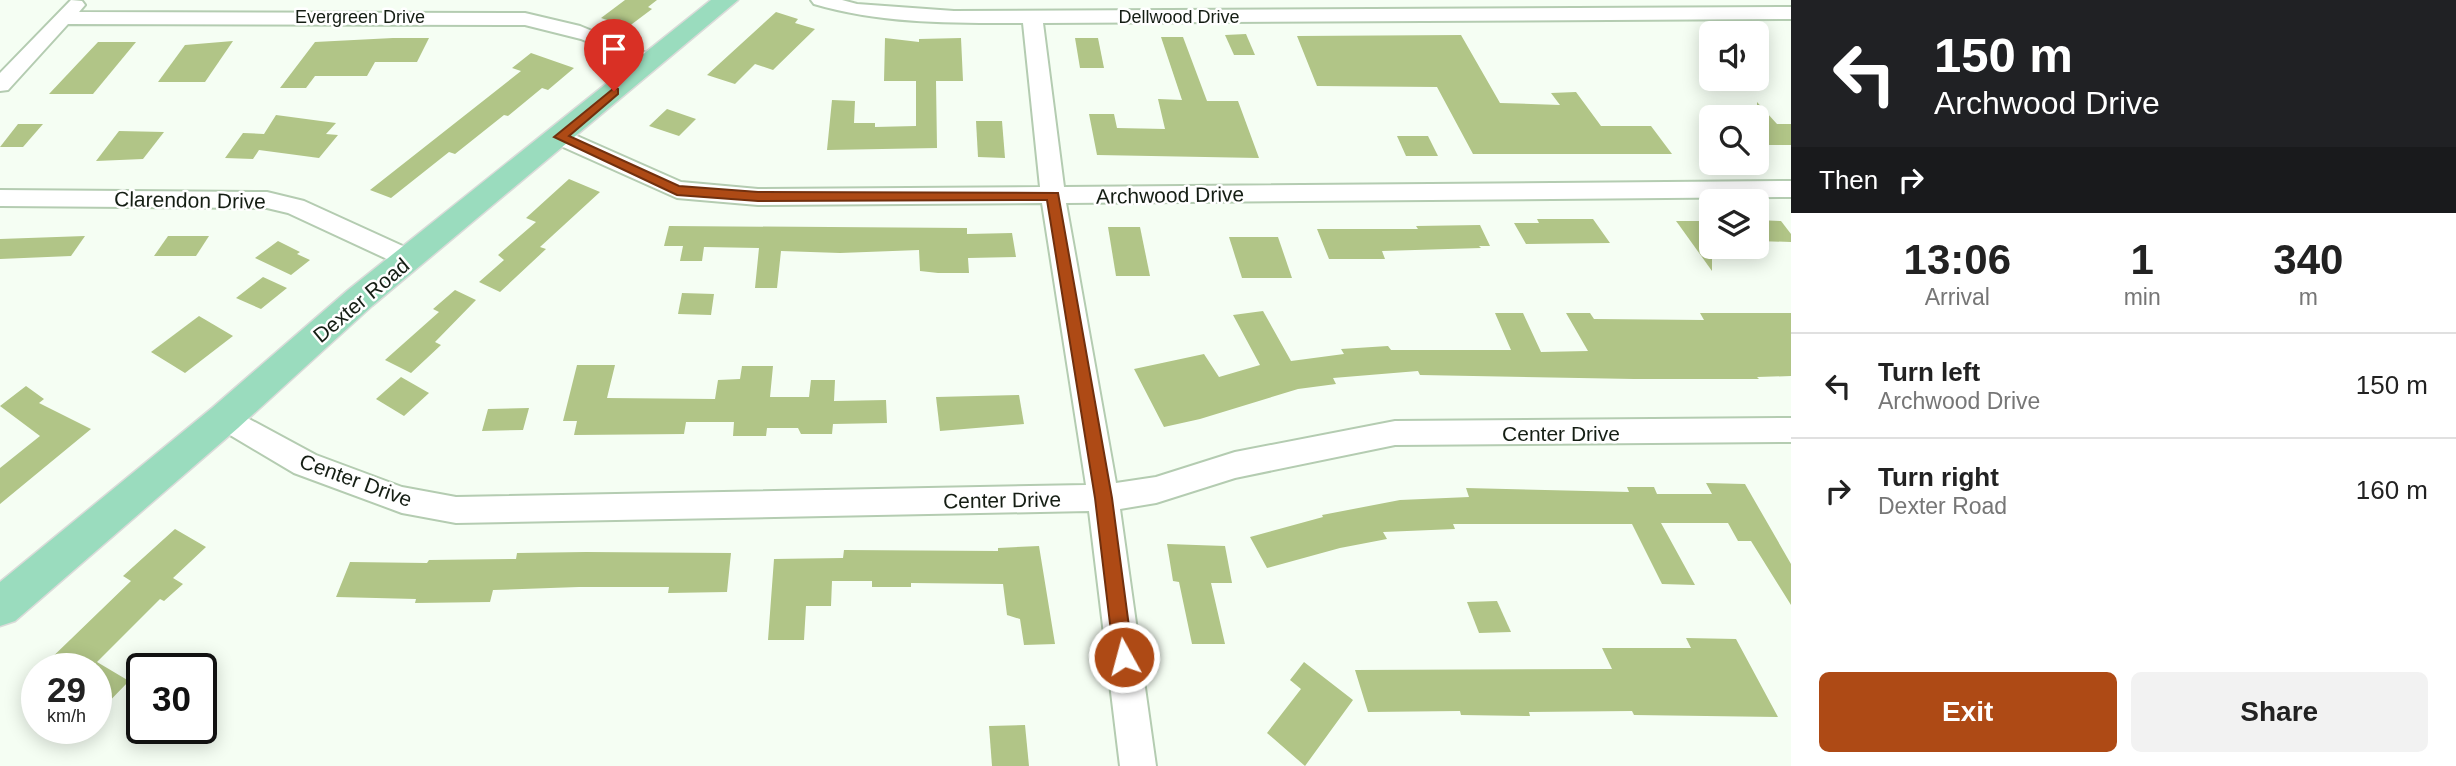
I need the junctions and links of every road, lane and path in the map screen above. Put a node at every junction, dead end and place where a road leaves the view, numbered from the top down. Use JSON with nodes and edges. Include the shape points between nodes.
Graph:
{"nodes":[{"id":1,"x":80,"y":0,"type":"edge"},
{"id":2,"x":726,"y":0,"type":"edge"},
{"id":3,"x":821,"y":0,"type":"edge"},
{"id":4,"x":1791,"y":13,"type":"edge"},
{"id":5,"x":62,"y":18,"type":"junction"},
{"id":6,"x":1032,"y":18,"type":"junction"},
{"id":7,"x":649,"y":61,"type":"junction"},
{"id":8,"x":0,"y":85,"type":"edge"},
{"id":9,"x":560,"y":137,"type":"junction"},
{"id":10,"x":1791,"y":189,"type":"edge"},
{"id":11,"x":1053,"y":196,"type":"junction"},
{"id":12,"x":0,"y":198,"type":"edge"},
{"id":13,"x":409,"y":259,"type":"junction"},
{"id":14,"x":225,"y":418,"type":"junction"},
{"id":15,"x":1782,"y":430,"type":"edge"},
{"id":16,"x":1791,"y":455,"type":"edge"},
{"id":17,"x":1103,"y":498,"type":"junction"},
{"id":18,"x":0,"y":607,"type":"edge"},
{"id":19,"x":1138,"y":766,"type":"edge"}],
"edges":[{"from":1,"to":5,"type":"street"},
{"from":2,"to":7,"type":"main road","name":"Dexter Road"},
{"from":3,"to":6,"type":"street","name":"Dellwood Drive","via":[[856,10]]},
{"from":4,"to":6,"type":"street","name":"Dellwood Drive"},
{"from":5,"to":7,"type":"street","name":"Evergreen Drive","via":[[525,19],[586,33]]},
{"from":5,"to":8,"type":"street"},
{"from":6,"to":11,"type":"street"},
{"from":7,"to":9,"type":"main road","name":"Dexter Road"},
{"from":9,"to":11,"type":"street","name":"Archwood Drive","via":[[677,190],[758,197]]},
{"from":9,"to":13,"type":"main road","name":"Dexter Road"},
{"from":10,"to":11,"type":"street","name":"Archwood Drive"},
{"from":11,"to":17,"type":"street"},
{"from":12,"to":13,"type":"street","name":"Clarendon Drive","via":[[267,200],[295,206]]},
{"from":13,"to":14,"type":"main road","name":"Dexter Road"},
{"from":14,"to":17,"type":"street","name":"Center Drive","via":[[305,464],[402,500],[456,510]]},
{"from":14,"to":18,"type":"main road","name":"Dexter Road"},
{"from":15,"to":16,"type":"street"},
{"from":15,"to":17,"type":"street","name":"Center Drive","via":[[1395,433],[1235,465],[1156,490]]},
{"from":17,"to":19,"type":"street"}]}
